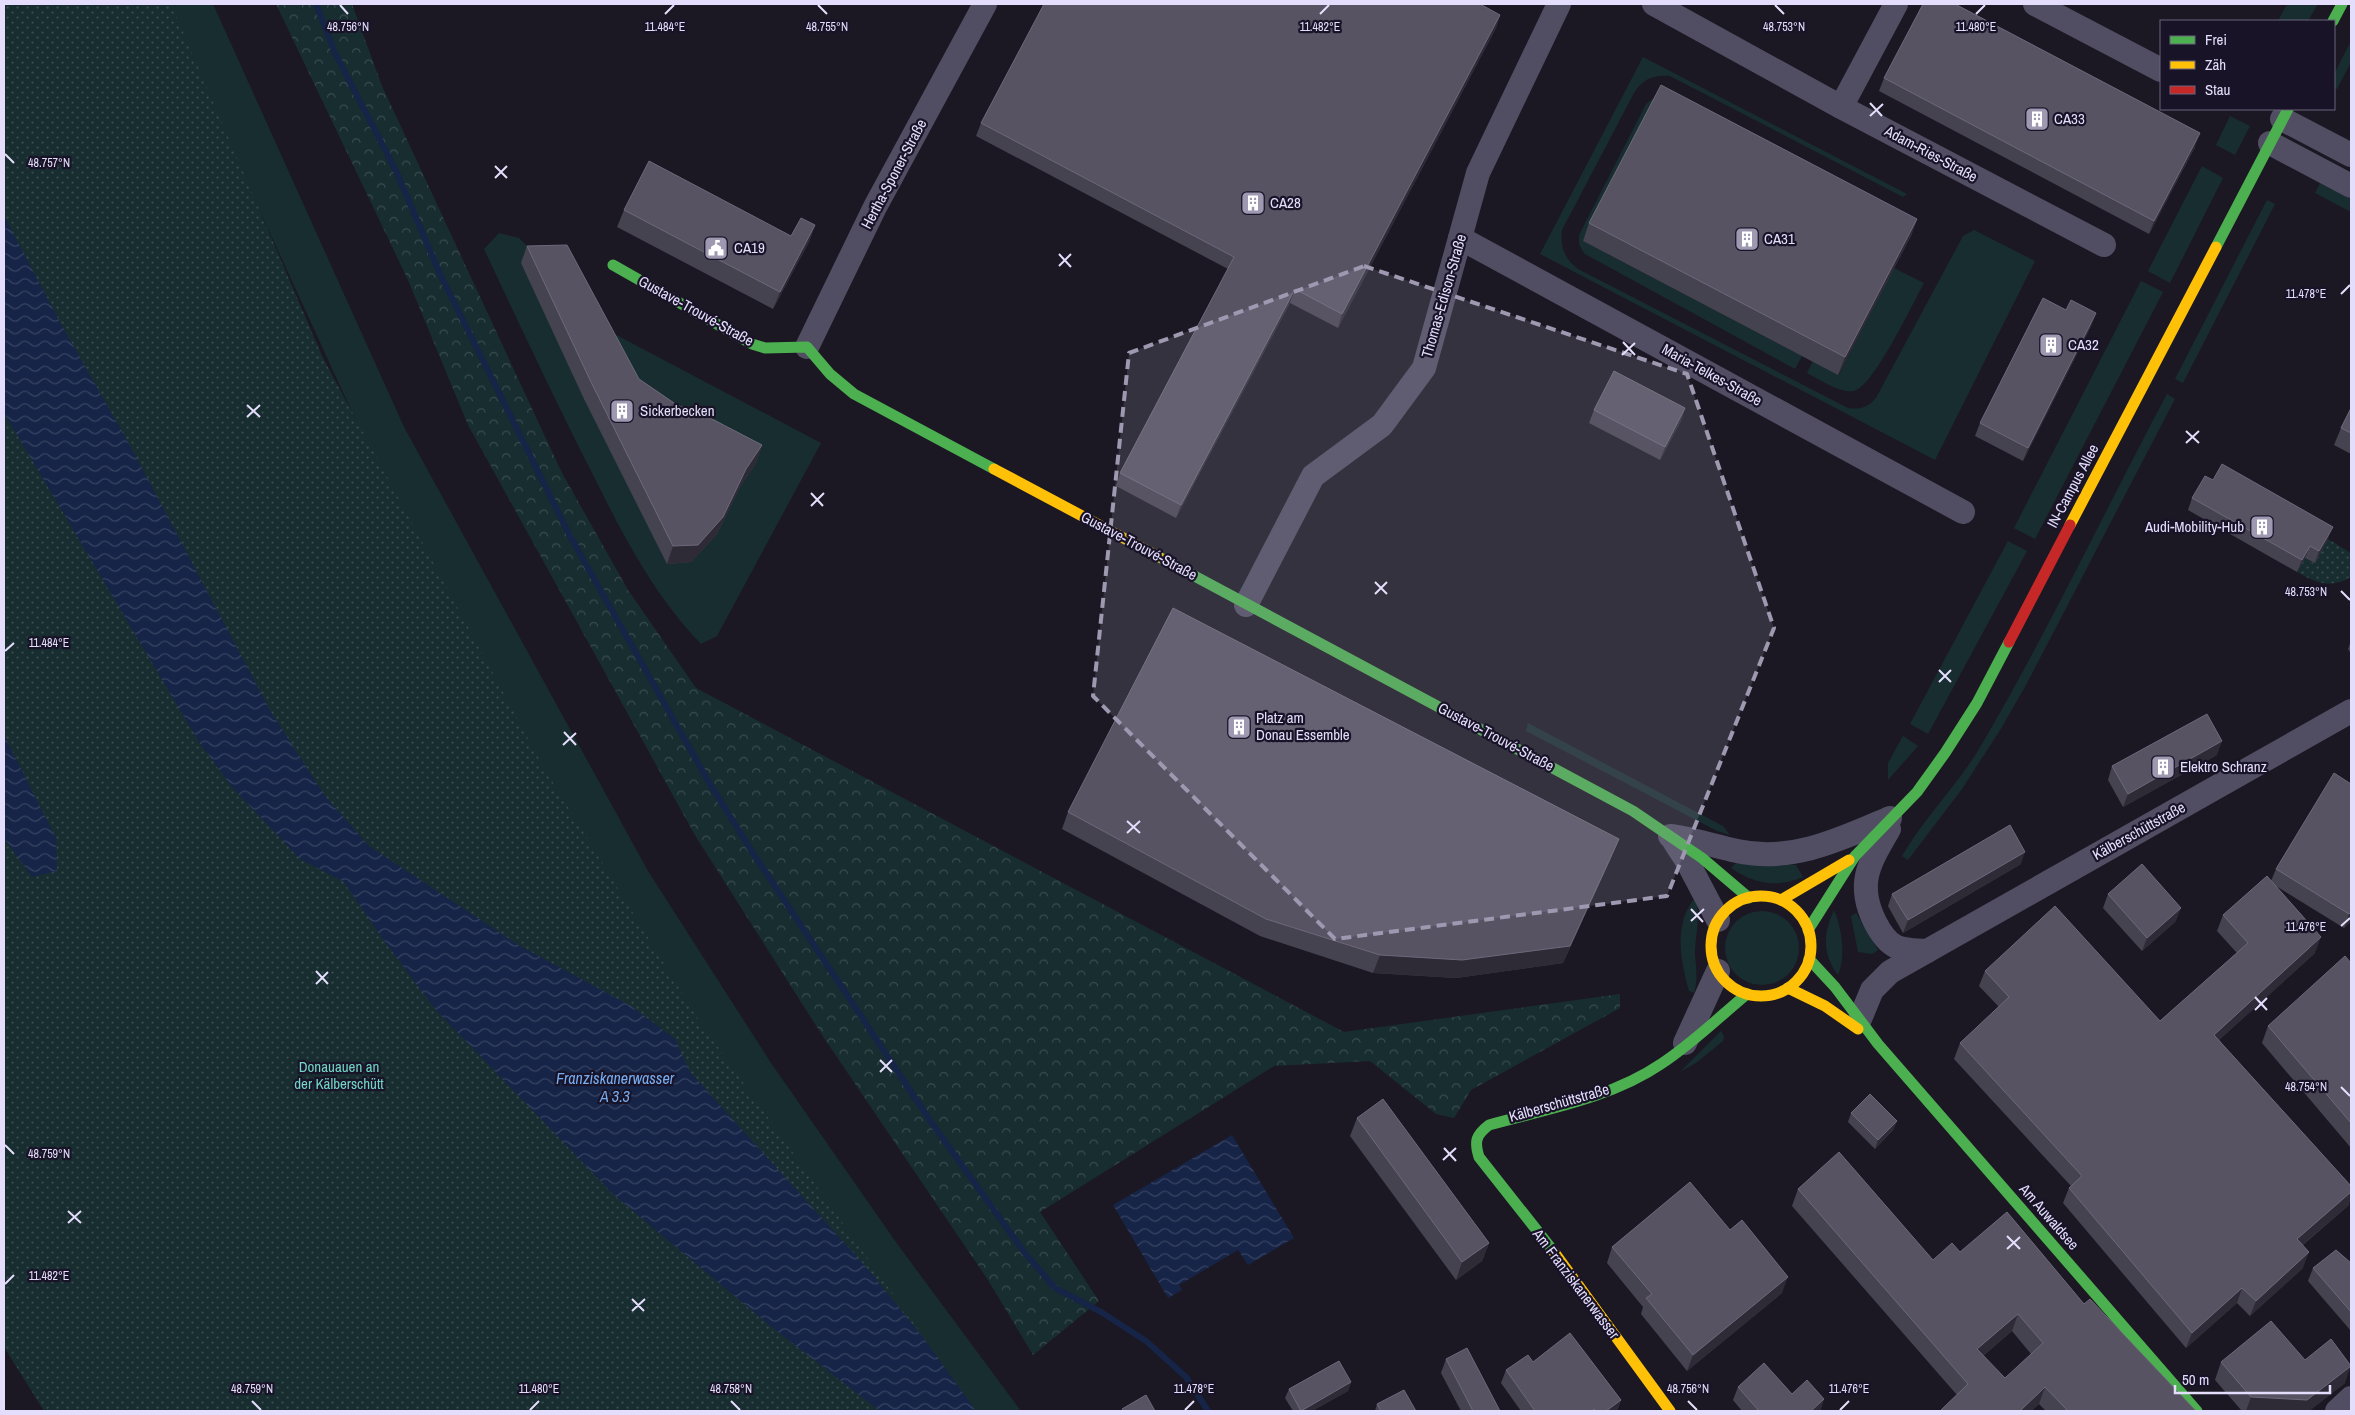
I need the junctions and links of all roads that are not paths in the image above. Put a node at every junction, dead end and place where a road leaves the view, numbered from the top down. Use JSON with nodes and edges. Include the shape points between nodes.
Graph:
{"nodes":[{"id":1,"x":985,"y":4,"type":"edge"},
{"id":2,"x":1559,"y":4,"type":"edge"},
{"id":3,"x":1654,"y":4,"type":"edge"},
{"id":4,"x":1896,"y":4,"type":"edge"},
{"id":5,"x":2035,"y":4,"type":"edge"},
{"id":6,"x":2342,"y":4,"type":"edge"},
{"id":7,"x":2334,"y":20,"type":"edge"},
{"id":8,"x":2160,"y":69,"type":"edge"},
{"id":9,"x":1841,"y":107,"type":"junction"},
{"id":10,"x":2285,"y":114,"type":"edge"},
{"id":11,"x":2270,"y":143,"type":"junction"},
{"id":12,"x":2351,"y":155,"type":"edge"},
{"id":13,"x":2351,"y":186,"type":"edge"},
{"id":14,"x":1460,"y":238,"type":"junction"},
{"id":15,"x":2104,"y":245,"type":"dead end"},
{"id":16,"x":613,"y":265,"type":"dead end"},
{"id":17,"x":807,"y":347,"type":"junction"},
{"id":18,"x":1963,"y":512,"type":"dead end"},
{"id":19,"x":1246,"y":604,"type":"junction"},
{"id":20,"x":2351,"y":711,"type":"edge"},
{"id":21,"x":1897,"y":815,"type":"junction"},
{"id":22,"x":1670,"y":836,"type":"junction"},
{"id":23,"x":1855,"y":856,"type":"junction"},
{"id":24,"x":1749,"y":898,"type":"junction"},
{"id":25,"x":1781,"y":900,"type":"junction"},
{"id":26,"x":1718,"y":920,"type":"junction"},
{"id":27,"x":1808,"y":930,"type":"junction"},
{"id":28,"x":1927,"y":951,"type":"junction"},
{"id":29,"x":1809,"y":959,"type":"junction"},
{"id":30,"x":1718,"y":971,"type":"junction"},
{"id":31,"x":1788,"y":988,"type":"junction"},
{"id":32,"x":1747,"y":994,"type":"junction"},
{"id":33,"x":1860,"y":1019,"type":"junction"},
{"id":34,"x":1685,"y":1043,"type":"junction"},
{"id":35,"x":1878,"y":1044,"type":"junction"},
{"id":36,"x":1479,"y":1157,"type":"joint"},
{"id":37,"x":2351,"y":1398,"type":"edge"},
{"id":38,"x":1670,"y":1411,"type":"edge"},
{"id":39,"x":2198,"y":1411,"type":"edge"},
{"id":40,"x":2337,"y":1411,"type":"edge"}],
"edges":[{"from":1,"to":17,"type":"street","name":"Hertha-Sponer-Straße","via":[[875,208]]},
{"from":2,"to":14,"type":"street","name":"Thomas-Edison-Straße","via":[[1478,173]]},
{"from":3,"to":9,"type":"street","name":"Adam-Ries-Straße"},
{"from":4,"to":9,"type":"street"},
{"from":5,"to":8,"type":"street"},
{"from":6,"to":7,"type":"street"},
{"from":9,"to":15,"type":"street","name":"Adam-Ries-Straße"},
{"from":10,"to":11,"type":"street","name":"IN-Campus Allee"},
{"from":10,"to":12,"type":"street"},
{"from":11,"to":13,"type":"street"},
{"from":11,"to":21,"type":"street","name":"IN-Campus Allee","via":[[1976,703],[1945,753]]},
{"from":14,"to":18,"type":"street","name":"Maria-Telkes-Straße"},
{"from":14,"to":19,"type":"street","name":"Thomas-Edison-Straße","via":[[1424,368],[1382,425],[1313,476]]},
{"from":16,"to":17,"type":"street","name":"Gustave-Trouvé-Straße","via":[[752,344],[765,348]]},
{"from":17,"to":19,"type":"street","name":"Gustave-Trouvé-Straße","via":[[830,374],[854,394]]},
{"from":19,"to":22,"type":"street","name":"Gustave-Trouvé-Straße","via":[[1633,811]]},
{"from":20,"to":28,"type":"street","name":"Kälberschüttstraße"},
{"from":21,"to":22,"type":"street","name":"Gustave-Trouvé-Straße","via":[[1811,850],[1783,854],[1737,851]]},
{"from":21,"to":23,"type":"street","name":"IN-Campus Allee"},
{"from":21,"to":28,"type":"street","via":[[1869,866],[1864,891],[1867,905],[1881,933],[1893,946],[1901,950]]},
{"from":22,"to":24,"type":"street","name":"Gustave-Trouvé-Straße"},
{"from":22,"to":26,"type":"street","name":"Gustave-Trouvé-Straße"},
{"from":23,"to":25,"type":"street","name":"IN-Campus Allee"},
{"from":23,"to":27,"type":"street","name":"IN-Campus Allee"},
{"from":24,"to":25,"type":"street"},
{"from":24,"to":26,"type":"street","via":[[1737,902]]},
{"from":25,"to":27,"type":"street","via":[[1793,907]]},
{"from":26,"to":30,"type":"street","via":[[1711,946]]},
{"from":27,"to":29,"type":"street","via":[[1811,944]]},
{"from":28,"to":33,"type":"street","name":"Kälberschüttstraße","via":[[1876,984]]},
{"from":29,"to":31,"type":"street","via":[[1805,971]]},
{"from":29,"to":33,"type":"street","name":"Am Auwaldsee"},
{"from":30,"to":32,"type":"street","via":[[1736,989]]},
{"from":30,"to":34,"type":"street","name":"Kälberschüttstraße"},
{"from":31,"to":32,"type":"street","via":[[1768,996]]},
{"from":31,"to":35,"type":"street","name":"Am Auwaldsee","via":[[1845,1018]]},
{"from":32,"to":34,"type":"street","name":"Kälberschüttstraße"},
{"from":33,"to":35,"type":"street","name":"Am Auwaldsee"},
{"from":34,"to":36,"type":"street","name":"Kälberschüttstraße","via":[[1662,1064],[1635,1079],[1582,1100],[1489,1124],[1478,1133]]},
{"from":35,"to":39,"type":"street","name":"Am Auwaldsee"},
{"from":36,"to":38,"type":"street","name":"Am Franziskanerwasser","via":[[1569,1272]]},
{"from":37,"to":40,"type":"street"}]}
